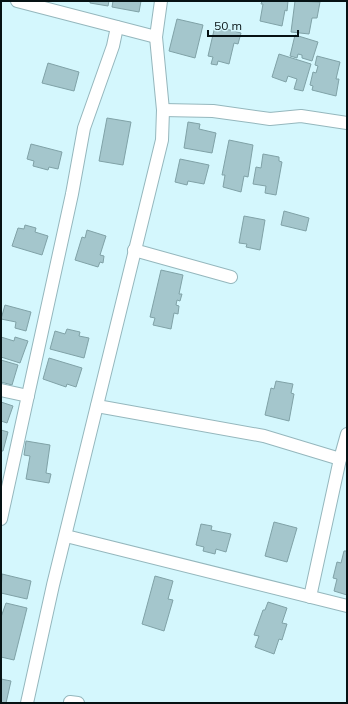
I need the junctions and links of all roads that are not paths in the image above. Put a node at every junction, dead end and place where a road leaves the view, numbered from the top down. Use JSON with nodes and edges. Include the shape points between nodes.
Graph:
{"nodes":[{"id":1,"x":17,"y":1,"type":"edge"},
{"id":2,"x":161,"y":1,"type":"edge"},
{"id":3,"x":117,"y":27,"type":"junction"},
{"id":4,"x":156,"y":37,"type":"junction"},
{"id":5,"x":164,"y":110,"type":"junction"},
{"id":6,"x":347,"y":123,"type":"edge"},
{"id":7,"x":134,"y":250,"type":"junction"},
{"id":8,"x":231,"y":277,"type":"dead end"},
{"id":9,"x":1,"y":390,"type":"edge"},
{"id":10,"x":28,"y":396,"type":"junction"},
{"id":11,"x":97,"y":406,"type":"junction"},
{"id":12,"x":347,"y":434,"type":"edge"},
{"id":13,"x":340,"y":459,"type":"junction"},
{"id":14,"x":1,"y":519,"type":"edge"},
{"id":15,"x":66,"y":536,"type":"junction"},
{"id":16,"x":310,"y":597,"type":"junction"},
{"id":17,"x":347,"y":606,"type":"edge"},
{"id":18,"x":27,"y":703,"type":"edge"}],
"edges":[{"from":1,"to":3,"type":"street"},
{"from":2,"to":4,"type":"street"},
{"from":3,"to":4,"type":"street"},
{"from":3,"to":10,"type":"street","via":[[113,46],[84,128]]},
{"from":4,"to":5,"type":"street"},
{"from":5,"to":6,"type":"street","via":[[213,110],[270,119],[300,116]]},
{"from":5,"to":7,"type":"street","via":[[162,140]]},
{"from":7,"to":8,"type":"street"},
{"from":7,"to":11,"type":"street"},
{"from":9,"to":10,"type":"street"},
{"from":10,"to":14,"type":"street"},
{"from":11,"to":13,"type":"street","via":[[264,436]]},
{"from":11,"to":15,"type":"street"},
{"from":12,"to":13,"type":"street"},
{"from":13,"to":16,"type":"street"},
{"from":15,"to":16,"type":"street"},
{"from":15,"to":18,"type":"street"},
{"from":16,"to":17,"type":"street"}]}
